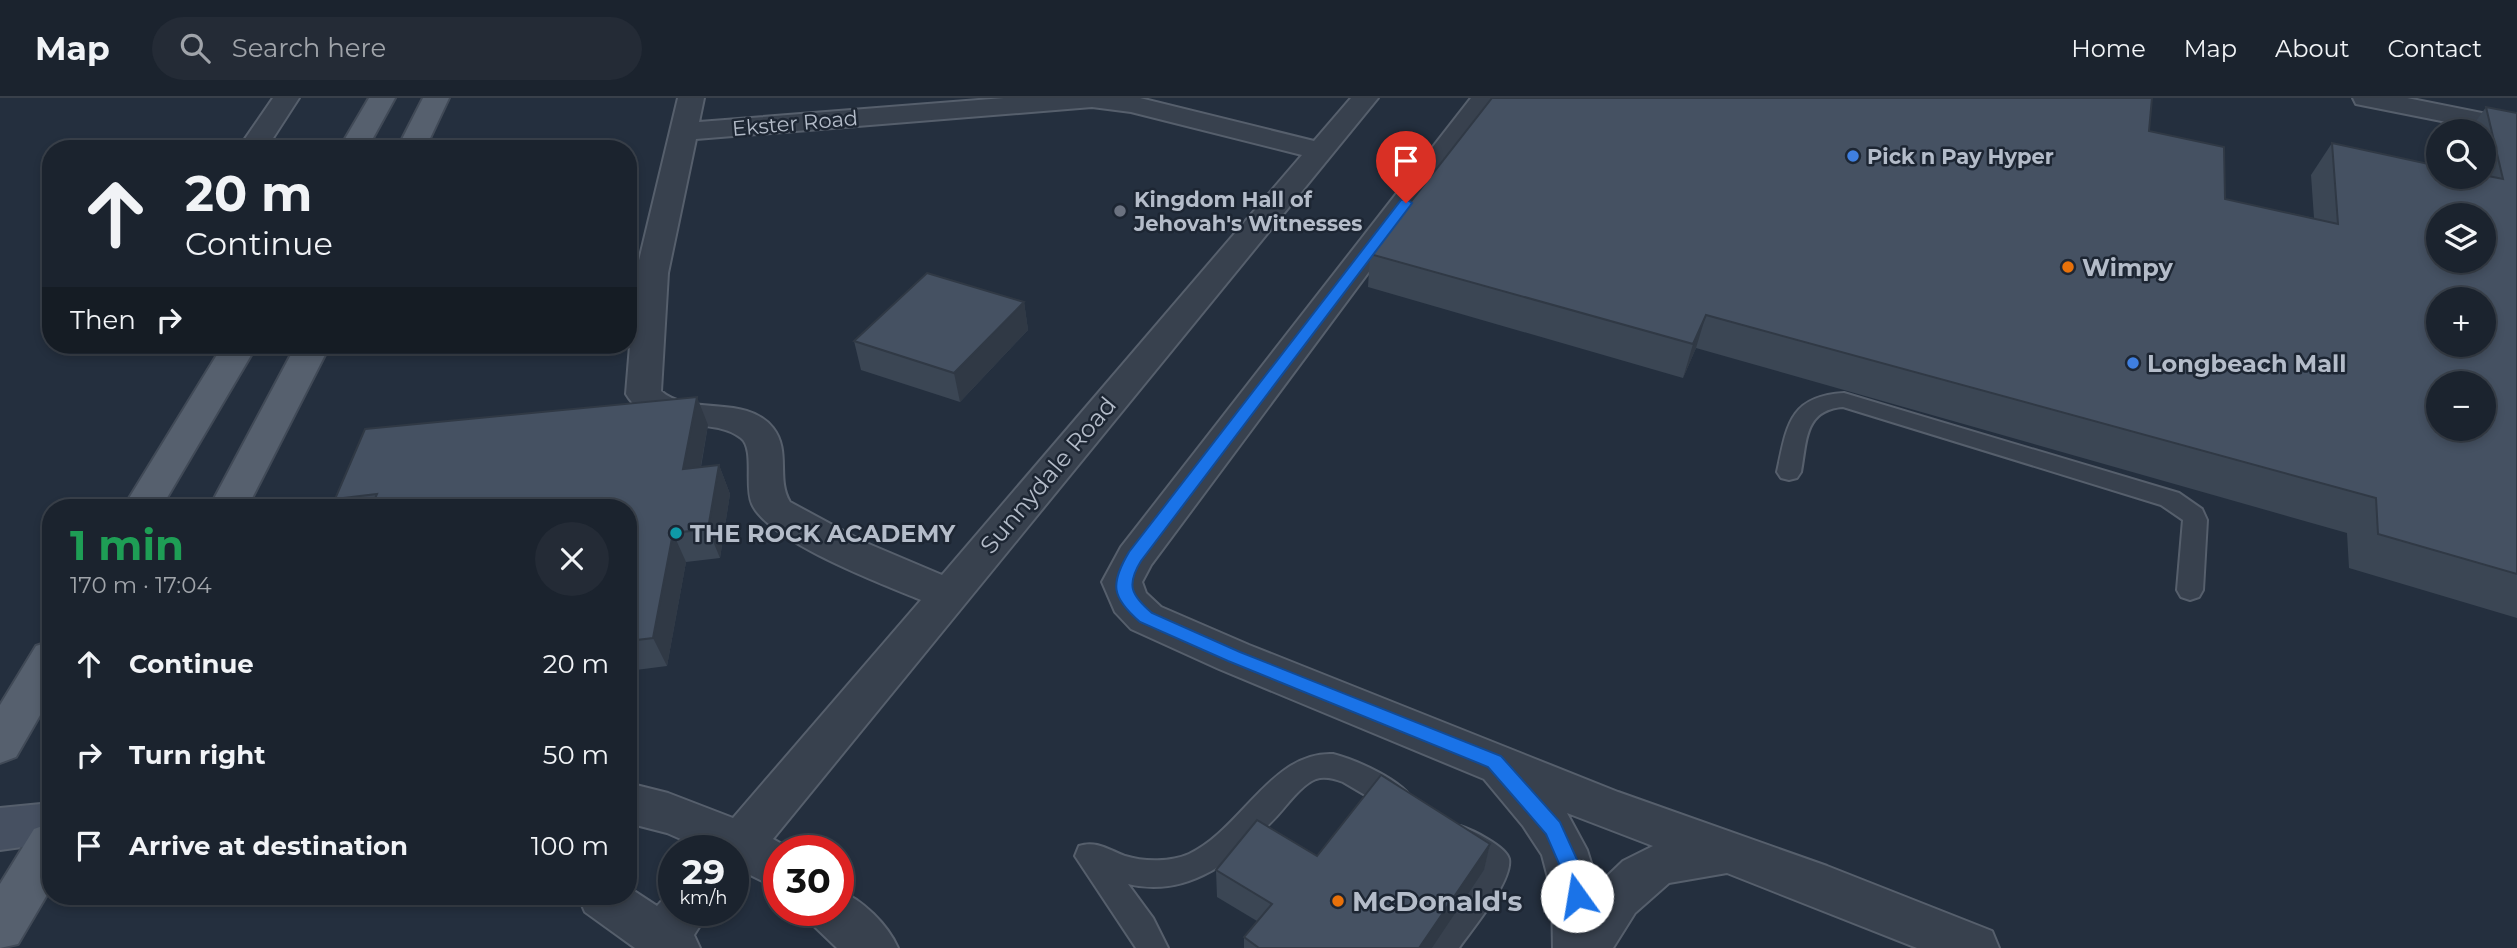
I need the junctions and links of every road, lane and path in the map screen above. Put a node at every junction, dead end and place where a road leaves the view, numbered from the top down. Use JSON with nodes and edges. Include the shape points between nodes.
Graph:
{"nodes":[{"id":1,"x":286,"y":98,"type":"edge"},
{"id":2,"x":382,"y":98,"type":"edge"},
{"id":3,"x":436,"y":98,"type":"edge"},
{"id":4,"x":691,"y":98,"type":"edge"},
{"id":5,"x":1365,"y":98,"type":"edge"},
{"id":6,"x":1485,"y":98,"type":"edge"},
{"id":7,"x":2366,"y":98,"type":"edge"},
{"id":8,"x":2517,"y":128,"type":"edge"},
{"id":9,"x":684,"y":132,"type":"junction"},
{"id":10,"x":258,"y":140,"type":"edge"},
{"id":11,"x":358,"y":140,"type":"edge"},
{"id":12,"x":415,"y":140,"type":"edge"},
{"id":13,"x":1320,"y":151,"type":"junction"},
{"id":14,"x":235,"y":354,"type":"edge"},
{"id":15,"x":308,"y":354,"type":"edge"},
{"id":16,"x":1789,"y":472,"type":"dead end"},
{"id":17,"x":147,"y":499,"type":"edge"},
{"id":18,"x":233,"y":499,"type":"edge"},
{"id":19,"x":2190,"y":590,"type":"dead end"},
{"id":20,"x":948,"y":594,"type":"junction"},
{"id":21,"x":42,"y":673,"type":"edge"},
{"id":22,"x":0,"y":744,"type":"edge"},
{"id":23,"x":1494,"y":761,"type":"junction"},
{"id":24,"x":637,"y":805,"type":"edge"},
{"id":25,"x":42,"y":824,"type":"edge"},
{"id":26,"x":0,"y":829,"type":"edge"},
{"id":27,"x":1730,"y":853,"type":"junction"},
{"id":28,"x":751,"y":855,"type":"edge"},
{"id":29,"x":42,"y":860,"type":"edge"},
{"id":30,"x":26,"y":889,"type":"edge"},
{"id":31,"x":620,"y":905,"type":"edge"},
{"id":32,"x":849,"y":926,"type":"edge"},
{"id":33,"x":0,"y":928,"type":"edge"},
{"id":34,"x":674,"y":932,"type":"edge"},
{"id":35,"x":873,"y":948,"type":"edge"},
{"id":36,"x":1152,"y":948,"type":"edge"},
{"id":37,"x":1440,"y":948,"type":"edge"},
{"id":38,"x":1578,"y":948,"type":"edge"},
{"id":39,"x":1586,"y":948,"type":"edge"},
{"id":40,"x":1974,"y":948,"type":"edge"}],
"edges":[{"from":1,"to":10,"type":"street"},
{"from":2,"to":11,"type":"main road"},
{"from":3,"to":12,"type":"main road"},
{"from":4,"to":9,"type":"street"},
{"from":5,"to":13,"type":"street","name":"Sunnydale Road"},
{"from":6,"to":23,"type":"street","via":[[1135,557],[1122,582],[1129,601],[1146,618]]},
{"from":7,"to":8,"type":"street"},
{"from":9,"to":13,"type":"street","name":"Ekster Road","via":[[1091,99],[1131,104]]},
{"from":9,"to":20,"type":"street","via":[[652,272],[643,394],[652,405],[752,428],[764,443],[766,492],[772,509],[879,568]]},
{"from":13,"to":20,"type":"street","name":"Sunnydale Road"},
{"from":14,"to":17,"type":"main road"},
{"from":15,"to":18,"type":"main road"},
{"from":16,"to":19,"type":"lane","via":[[1800,422],[1808,410],[1828,399],[1844,400],[2170,499],[2195,520]]},
{"from":20,"to":28,"type":"street","name":"Sunnydale Road"},
{"from":21,"to":22,"type":"main road"},
{"from":23,"to":27,"type":"street"},
{"from":23,"to":38,"type":"street","via":[[1554,828],[1574,875]]},
{"from":24,"to":28,"type":"street","via":[[662,810]]},
{"from":25,"to":26,"type":"street"},
{"from":27,"to":39,"type":"street","via":[[1667,862],[1644,873],[1616,900]]},
{"from":27,"to":40,"type":"street"},
{"from":29,"to":30,"type":"main road"},
{"from":30,"to":33,"type":"main road"},
{"from":31,"to":34,"type":"street"},
{"from":32,"to":35,"type":"street"},
{"from":36,"to":37,"type":"lane","via":[[1090,856],[1134,872],[1161,873],[1206,862],[1239,836],[1293,779],[1323,765],[1349,772],[1494,860],[1492,876]]}]}
